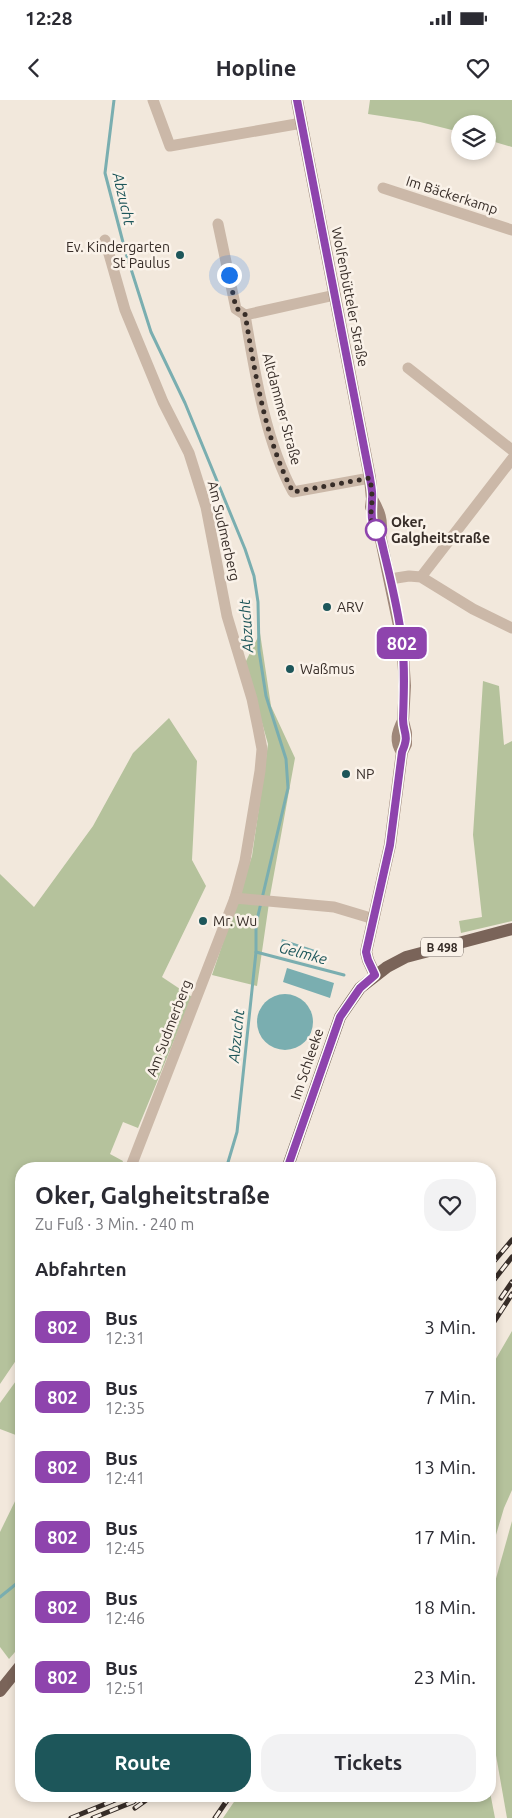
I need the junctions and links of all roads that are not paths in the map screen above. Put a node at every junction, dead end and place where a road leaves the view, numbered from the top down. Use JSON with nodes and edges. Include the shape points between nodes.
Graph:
{"nodes":[{"id":1,"x":153,"y":100,"type":"edge"},
{"id":2,"x":297,"y":100,"type":"edge"},
{"id":3,"x":302,"y":123,"type":"junction"},
{"id":4,"x":383,"y":188,"type":"dead end"},
{"id":5,"x":218,"y":224,"type":"dead end"},
{"id":6,"x":512,"y":230,"type":"edge"},
{"id":7,"x":105,"y":240,"type":"dead end"},
{"id":8,"x":335,"y":295,"type":"junction"},
{"id":9,"x":245,"y":314,"type":"junction"},
{"id":10,"x":408,"y":368,"type":"dead end"},
{"id":11,"x":512,"y":450,"type":"edge"},
{"id":12,"x":512,"y":459,"type":"edge"},
{"id":13,"x":370,"y":478,"type":"junction"},
{"id":14,"x":421,"y":577,"type":"junction"},
{"id":15,"x":390,"y":579,"type":"junction"},
{"id":16,"x":512,"y":628,"type":"edge"},
{"id":17,"x":236,"y":898,"type":"junction"},
{"id":18,"x":374,"y":919,"type":"junction"},
{"id":19,"x":512,"y":930,"type":"edge"},
{"id":20,"x":375,"y":975,"type":"junction"},
{"id":21,"x":133,"y":1162,"type":"edge"},
{"id":22,"x":289,"y":1162,"type":"edge"},
{"id":23,"x":15,"y":1672,"type":"edge"},
{"id":24,"x":0,"y":1691,"type":"edge"}],
"edges":[{"from":1,"to":3,"type":"street","via":[[170,146]]},
{"from":2,"to":3,"type":"main road","name":"Wolfenbütteler Straße"},
{"from":3,"to":8,"type":"main road","name":"Wolfenbütteler Straße"},
{"from":4,"to":6,"type":"street","name":"Im Bäckerkamp"},
{"from":5,"to":9,"type":"street","name":"Altdammer Straße","via":[[236,308]]},
{"from":7,"to":17,"type":"street","name":"Am Sudmerberg","via":[[125,310],[188,453],[206,507],[227,616],[258,728],[262,749],[260,771]]},
{"from":8,"to":9,"type":"street"},
{"from":8,"to":13,"type":"main road","name":"Wolfenbütteler Straße"},
{"from":9,"to":13,"type":"street","name":"Altdammer Straße","via":[[255,374],[277,458],[293,492]]},
{"from":10,"to":11,"type":"street"},
{"from":12,"to":14,"type":"street"},
{"from":13,"to":15,"type":"main road","name":"Wolfenbütteler Straße","via":[[372,499],[381,520],[380,535]]},
{"from":14,"to":15,"type":"street"},
{"from":14,"to":16,"type":"street"},
{"from":15,"to":18,"type":"main road","name":"Wolfenbütteler Straße","via":[[402,640],[406,744]]},
{"from":17,"to":18,"type":"street","via":[[334,907]]},
{"from":17,"to":21,"type":"street","name":"Am Sudmerberg"},
{"from":18,"to":20,"type":"main road","name":"Wolfenbütteler Straße","via":[[366,952]]},
{"from":19,"to":20,"type":"main road","name":"Im Schleeke","number":"B 498","via":[[406,957]]},
{"from":20,"to":22,"type":"main road","name":"Im Schleeke","number":"B 498","via":[[360,988],[340,1017]]},
{"from":23,"to":24,"type":"main road"}]}
